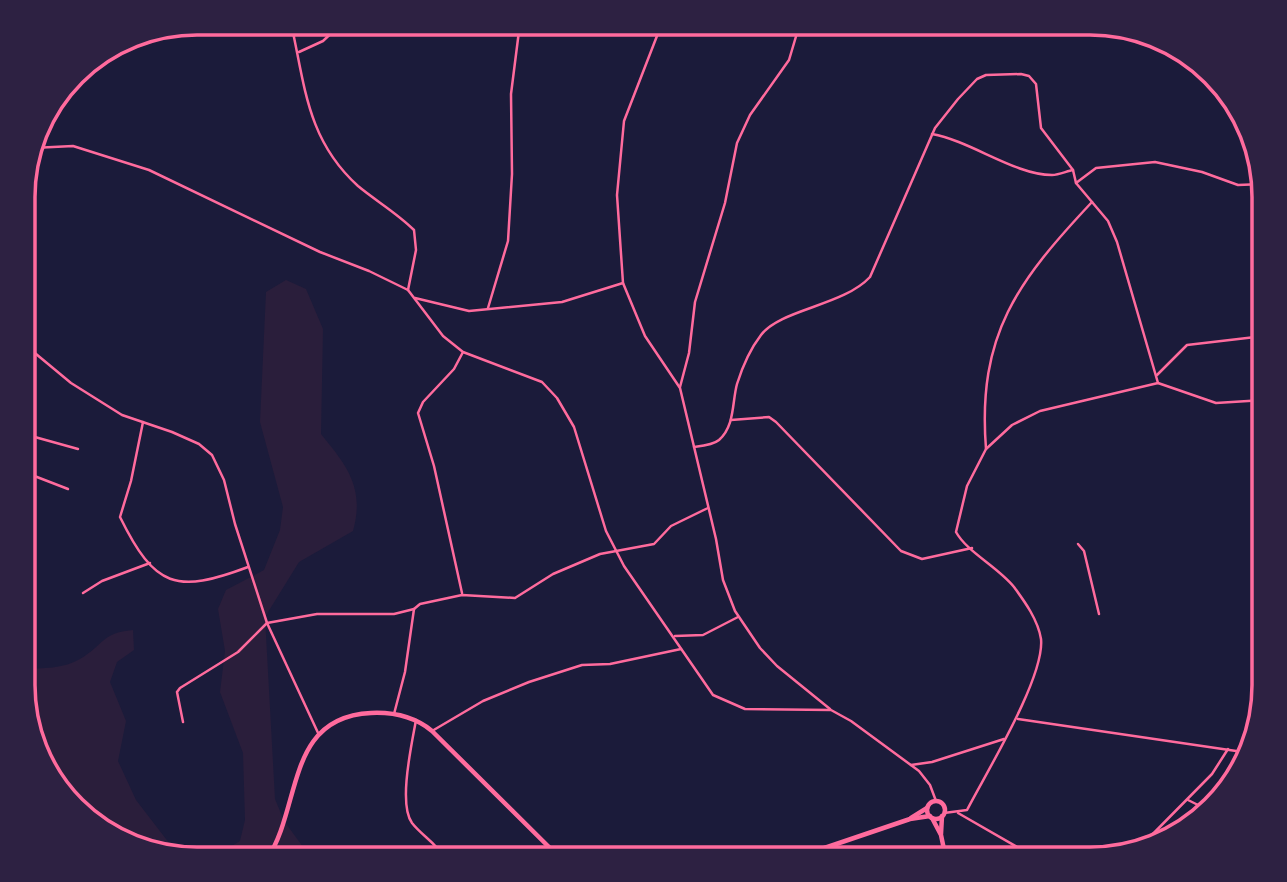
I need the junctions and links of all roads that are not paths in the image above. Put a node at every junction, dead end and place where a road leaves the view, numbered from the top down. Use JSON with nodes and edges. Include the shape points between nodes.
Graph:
{"nodes":[{"id":1,"x":294,"y":35,"type":"edge"},
{"id":2,"x":329,"y":35,"type":"edge"},
{"id":3,"x":518,"y":35,"type":"edge"},
{"id":4,"x":657,"y":35,"type":"edge"},
{"id":5,"x":796,"y":35,"type":"edge"},
{"id":6,"x":299,"y":52,"type":"junction"},
{"id":7,"x":932,"y":134,"type":"junction"},
{"id":8,"x":43,"y":147,"type":"edge"},
{"id":9,"x":1073,"y":170,"type":"junction"},
{"id":10,"x":1076,"y":183,"type":"junction"},
{"id":11,"x":1252,"y":184,"type":"edge"},
{"id":12,"x":1092,"y":202,"type":"junction"},
{"id":13,"x":623,"y":283,"type":"junction"},
{"id":14,"x":408,"y":290,"type":"junction"},
{"id":15,"x":414,"y":298,"type":"junction"},
{"id":16,"x":488,"y":308,"type":"junction"},
{"id":17,"x":1252,"y":337,"type":"edge"},
{"id":18,"x":463,"y":352,"type":"junction"},
{"id":19,"x":35,"y":353,"type":"edge"},
{"id":20,"x":1157,"y":375,"type":"junction"},
{"id":21,"x":1158,"y":383,"type":"junction"},
{"id":22,"x":680,"y":388,"type":"junction"},
{"id":23,"x":1252,"y":401,"type":"edge"},
{"id":24,"x":731,"y":419,"type":"junction"},
{"id":25,"x":143,"y":422,"type":"junction"},
{"id":26,"x":35,"y":436,"type":"edge"},
{"id":27,"x":694,"y":447,"type":"junction"},
{"id":28,"x":78,"y":449,"type":"dead end"},
{"id":29,"x":986,"y":449,"type":"junction"},
{"id":30,"x":35,"y":476,"type":"edge"},
{"id":31,"x":68,"y":489,"type":"dead end"},
{"id":32,"x":708,"y":508,"type":"junction"},
{"id":33,"x":1078,"y":544,"type":"dead end"},
{"id":34,"x":972,"y":548,"type":"junction"},
{"id":35,"x":615,"y":549,"type":"junction"},
{"id":36,"x":150,"y":563,"type":"junction"},
{"id":37,"x":248,"y":567,"type":"junction"},
{"id":38,"x":83,"y":593,"type":"dead end"},
{"id":39,"x":462,"y":595,"type":"junction"},
{"id":40,"x":414,"y":609,"type":"junction"},
{"id":41,"x":1099,"y":614,"type":"dead end"},
{"id":42,"x":738,"y":617,"type":"junction"},
{"id":43,"x":267,"y":623,"type":"junction"},
{"id":44,"x":675,"y":636,"type":"junction"},
{"id":45,"x":681,"y":649,"type":"junction"},
{"id":46,"x":831,"y":710,"type":"junction"},
{"id":47,"x":394,"y":714,"type":"junction"},
{"id":48,"x":1017,"y":719,"type":"junction"},
{"id":49,"x":416,"y":720,"type":"junction"},
{"id":50,"x":183,"y":722,"type":"dead end"},
{"id":51,"x":432,"y":731,"type":"junction"},
{"id":52,"x":319,"y":735,"type":"junction"},
{"id":53,"x":1004,"y":739,"type":"junction"},
{"id":54,"x":1228,"y":749,"type":"junction"},
{"id":55,"x":1238,"y":751,"type":"edge"},
{"id":56,"x":911,"y":765,"type":"junction"},
{"id":57,"x":1188,"y":800,"type":"junction"},
{"id":58,"x":936,"y":801,"type":"junction"},
{"id":59,"x":1199,"y":805,"type":"edge"},
{"id":60,"x":927,"y":807,"type":"junction"},
{"id":61,"x":958,"y":813,"type":"junction"},
{"id":62,"x":943,"y":815,"type":"junction"},
{"id":63,"x":931,"y":817,"type":"junction"},
{"id":64,"x":910,"y":819,"type":"junction"},
{"id":65,"x":1155,"y":833,"type":"edge"},
{"id":66,"x":941,"y":835,"type":"junction"},
{"id":67,"x":273,"y":847,"type":"edge"},
{"id":68,"x":438,"y":847,"type":"edge"},
{"id":69,"x":549,"y":847,"type":"edge"},
{"id":70,"x":827,"y":847,"type":"edge"},
{"id":71,"x":943,"y":847,"type":"edge"},
{"id":72,"x":1017,"y":847,"type":"edge"}],
"edges":[{"from":1,"to":6,"type":"street"},
{"from":2,"to":6,"type":"street"},
{"from":3,"to":16,"type":"street","via":[[511,94],[508,241]]},
{"from":4,"to":13,"type":"street","via":[[624,121],[617,195]]},
{"from":5,"to":22,"type":"street","via":[[789,60],[750,115],[737,143],[725,203],[695,302]]},
{"from":6,"to":14,"type":"street","via":[[323,146],[359,186],[414,230],[416,250]]},
{"from":7,"to":9,"type":"street","via":[[955,138],[1030,170],[1053,175]]},
{"from":7,"to":9,"type":"street","via":[[977,79],[996,74],[1029,76],[1036,84],[1041,128]]},
{"from":7,"to":24,"type":"street","via":[[870,277],[833,301],[769,327],[743,371]]},
{"from":8,"to":14,"type":"street","via":[[73,146],[149,170]]},
{"from":9,"to":10,"type":"street"},
{"from":10,"to":11,"type":"street","via":[[1096,169],[1155,162],[1238,185]]},
{"from":10,"to":12,"type":"street"},
{"from":12,"to":20,"type":"street","via":[[1117,242]]},
{"from":12,"to":29,"type":"street","via":[[1040,259],[1014,296],[988,380]]},
{"from":13,"to":16,"type":"street","via":[[562,302]]},
{"from":13,"to":22,"type":"street","via":[[645,337]]},
{"from":14,"to":15,"type":"street"},
{"from":15,"to":16,"type":"street","via":[[469,311]]},
{"from":15,"to":18,"type":"street","via":[[443,336]]},
{"from":17,"to":20,"type":"street","via":[[1187,345]]},
{"from":18,"to":35,"type":"street","via":[[542,382],[558,398],[578,436]]},
{"from":18,"to":39,"type":"street","via":[[418,413]]},
{"from":19,"to":25,"type":"street","via":[[122,415]]},
{"from":20,"to":21,"type":"street"},
{"from":21,"to":23,"type":"street","via":[[1216,403]]},
{"from":21,"to":29,"type":"street","via":[[1040,411],[1012,425]]},
{"from":22,"to":27,"type":"street"},
{"from":24,"to":27,"type":"street","via":[[717,442]]},
{"from":24,"to":34,"type":"street","via":[[769,418],[776,422],[901,551],[922,559]]},
{"from":25,"to":36,"type":"street","via":[[120,517]]},
{"from":25,"to":37,"type":"street","via":[[199,444],[212,455],[224,480]]},
{"from":26,"to":28,"type":"street"},
{"from":27,"to":32,"type":"street"},
{"from":29,"to":34,"type":"street","via":[[967,486],[955,528],[958,537]]},
{"from":30,"to":31,"type":"street"},
{"from":32,"to":35,"type":"street","via":[[671,526],[654,544]]},
{"from":32,"to":42,"type":"street","via":[[723,580]]},
{"from":33,"to":41,"type":"street","via":[[1084,551]]},
{"from":34,"to":48,"type":"street","via":[[1013,586],[1038,628],[1040,650]]},
{"from":35,"to":39,"type":"street","via":[[553,574],[516,598]]},
{"from":35,"to":44,"type":"street"},
{"from":36,"to":37,"type":"street","via":[[174,581],[191,584]]},
{"from":36,"to":38,"type":"street"},
{"from":37,"to":43,"type":"street"},
{"from":39,"to":40,"type":"street"},
{"from":40,"to":43,"type":"street","via":[[394,614],[317,614]]},
{"from":40,"to":47,"type":"street"},
{"from":42,"to":44,"type":"street","via":[[703,635]]},
{"from":42,"to":46,"type":"street","via":[[777,666]]},
{"from":43,"to":50,"type":"street","via":[[238,652],[180,688]]},
{"from":43,"to":52,"type":"street"},
{"from":44,"to":45,"type":"street"},
{"from":45,"to":46,"type":"street","via":[[707,688],[729,704],[766,711]]},
{"from":45,"to":51,"type":"street","via":[[582,665],[529,681]]},
{"from":46,"to":56,"type":"street"},
{"from":47,"to":49,"type":"highway"},
{"from":47,"to":52,"type":"highway","via":[[355,715]]},
{"from":48,"to":53,"type":"street"},
{"from":48,"to":54,"type":"street"},
{"from":49,"to":51,"type":"highway"},
{"from":49,"to":68,"type":"street","via":[[405,807],[411,822]]},
{"from":51,"to":69,"type":"highway"},
{"from":52,"to":67,"type":"highway","via":[[297,769],[285,821]]},
{"from":53,"to":56,"type":"street"},
{"from":53,"to":61,"type":"street","via":[[967,810]]},
{"from":54,"to":55,"type":"street"},
{"from":54,"to":57,"type":"street"},
{"from":56,"to":58,"type":"street","via":[[927,779]]},
{"from":57,"to":59,"type":"street"},
{"from":57,"to":65,"type":"street"},
{"from":58,"to":60,"type":"highway"},
{"from":58,"to":62,"type":"highway","via":[[942,804]]},
{"from":60,"to":63,"type":"highway"},
{"from":60,"to":64,"type":"highway"},
{"from":61,"to":62,"type":"street"},
{"from":61,"to":72,"type":"street"},
{"from":62,"to":63,"type":"highway"},
{"from":62,"to":66,"type":"highway"},
{"from":63,"to":64,"type":"highway"},
{"from":63,"to":66,"type":"highway"},
{"from":64,"to":70,"type":"highway"},
{"from":66,"to":71,"type":"highway"}]}
